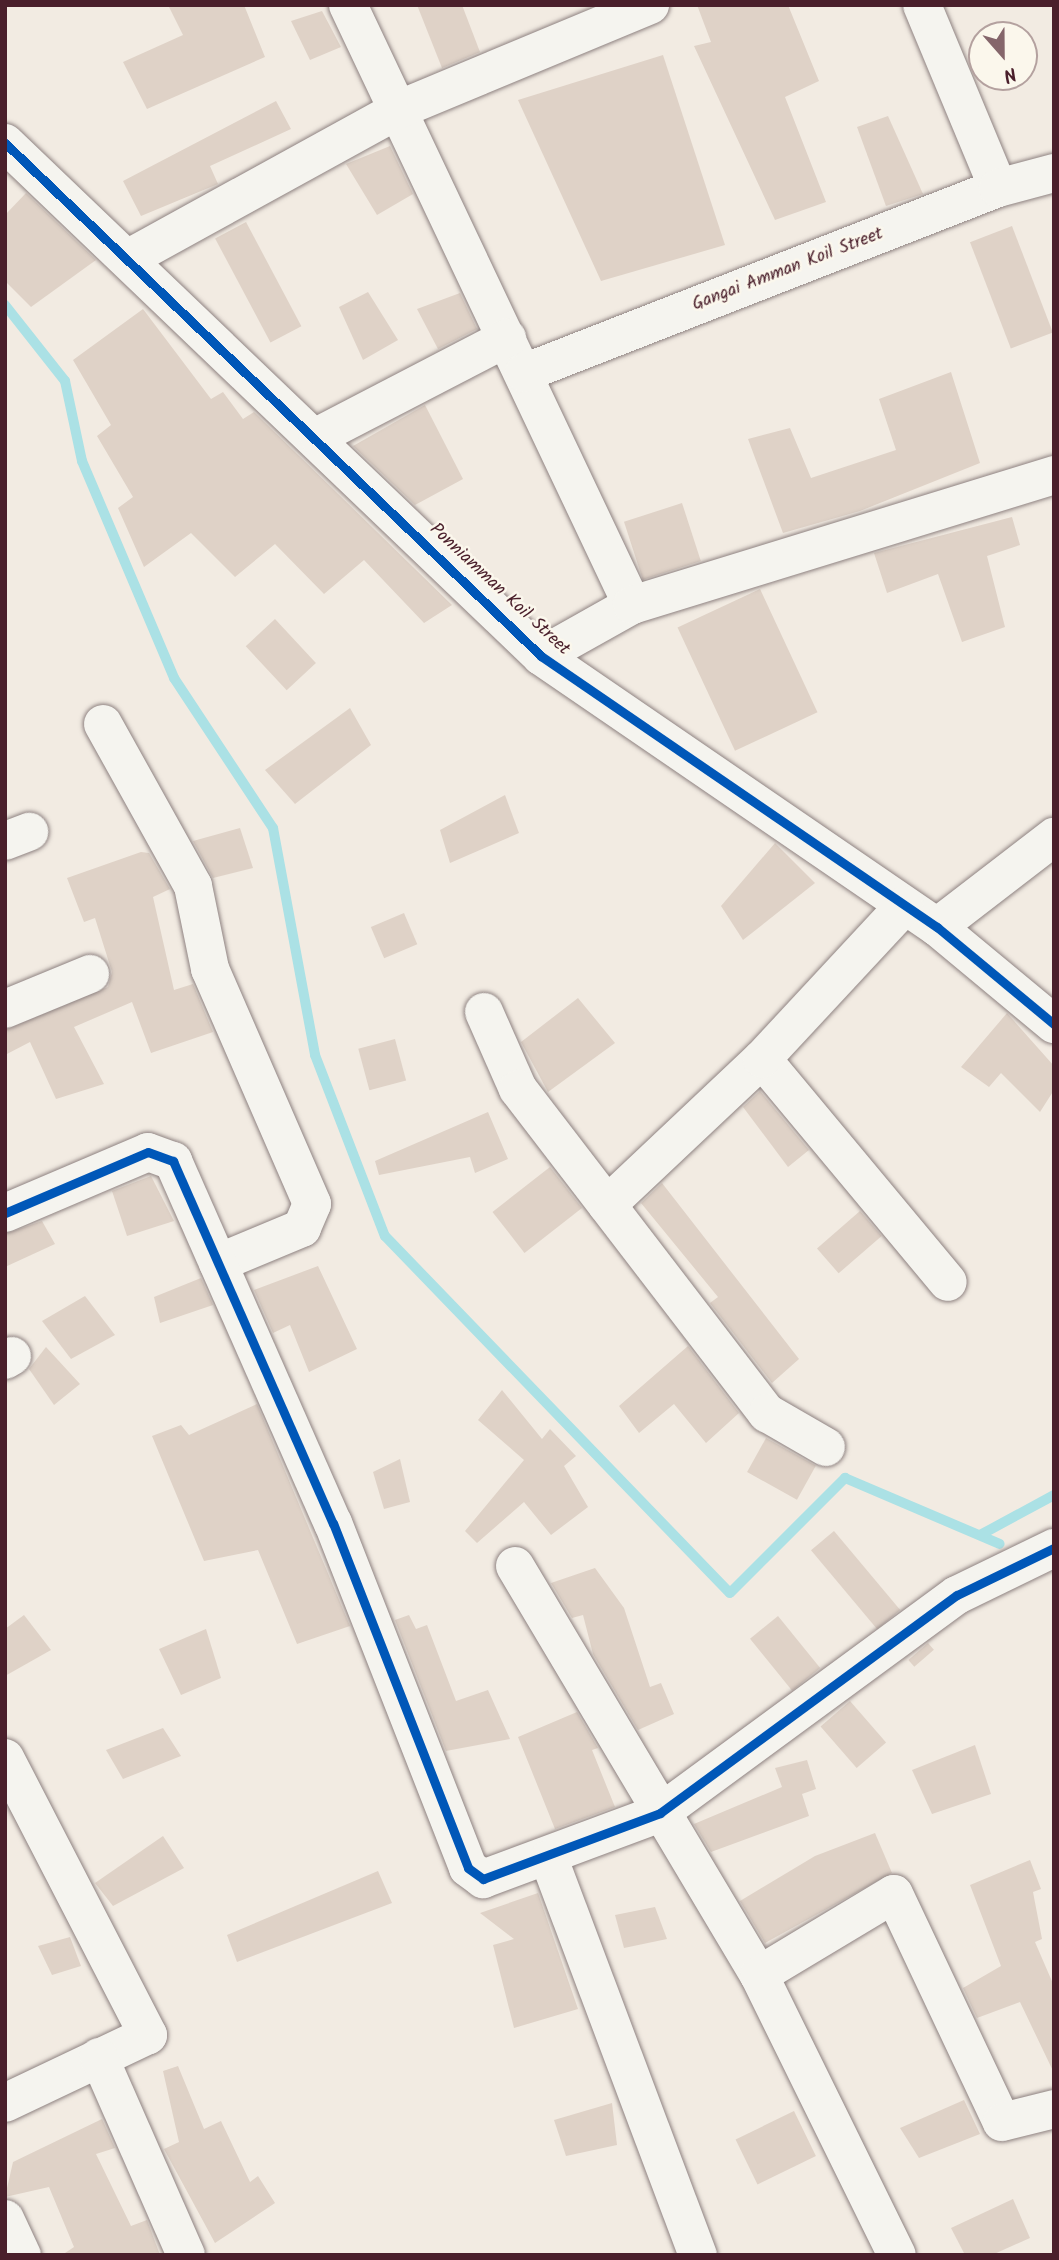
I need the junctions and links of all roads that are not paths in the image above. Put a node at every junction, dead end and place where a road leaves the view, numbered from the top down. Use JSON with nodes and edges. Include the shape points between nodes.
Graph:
{"nodes":[{"id":1,"x":348,"y":5,"type":"edge"},
{"id":2,"x":650,"y":5,"type":"edge"},
{"id":3,"x":922,"y":5,"type":"edge"},
{"id":4,"x":400,"y":109,"type":"junction"},
{"id":5,"x":5,"y":144,"type":"edge"},
{"id":6,"x":1054,"y":173,"type":"edge"},
{"id":7,"x":998,"y":188,"type":"junction"},
{"id":8,"x":129,"y":258,"type":"junction"},
{"id":9,"x":507,"y":338,"type":"junction"},
{"id":10,"x":524,"y":373,"type":"junction"},
{"id":11,"x":318,"y":436,"type":"junction"},
{"id":12,"x":1054,"y":475,"type":"edge"},
{"id":13,"x":632,"y":605,"type":"junction"},
{"id":14,"x":541,"y":656,"type":"junction"},
{"id":15,"x":103,"y":724,"type":"dead end"},
{"id":16,"x":1054,"y":837,"type":"edge"},
{"id":17,"x":904,"y":906,"type":"junction"},
{"id":18,"x":937,"y":927,"type":"junction"},
{"id":19,"x":90,"y":974,"type":"dead end"},
{"id":20,"x":5,"y":1009,"type":"edge"},
{"id":21,"x":484,"y":1012,"type":"dead end"},
{"id":22,"x":1054,"y":1024,"type":"edge"},
{"id":23,"x":762,"y":1059,"type":"junction"},
{"id":24,"x":607,"y":1205,"type":"junction"},
{"id":25,"x":5,"y":1213,"type":"edge"},
{"id":26,"x":219,"y":1264,"type":"junction"},
{"id":27,"x":948,"y":1282,"type":"dead end"},
{"id":28,"x":826,"y":1447,"type":"dead end"},
{"id":29,"x":1054,"y":1548,"type":"edge"},
{"id":30,"x":515,"y":1566,"type":"dead end"},
{"id":31,"x":5,"y":1758,"type":"edge"},
{"id":32,"x":660,"y":1813,"type":"junction"},
{"id":33,"x":549,"y":1859,"type":"junction"},
{"id":34,"x":759,"y":1975,"type":"junction"},
{"id":35,"x":99,"y":2057,"type":"junction"},
{"id":36,"x":5,"y":2103,"type":"edge"},
{"id":37,"x":1054,"y":2109,"type":"edge"},
{"id":38,"x":186,"y":2255,"type":"edge"},
{"id":39,"x":698,"y":2255,"type":"edge"},
{"id":40,"x":897,"y":2255,"type":"edge"}],
"edges":[{"from":1,"to":4,"type":"street"},
{"from":2,"to":4,"type":"street"},
{"from":3,"to":7,"type":"street"},
{"from":4,"to":8,"type":"street"},
{"from":4,"to":9,"type":"street"},
{"from":5,"to":8,"type":"street","name":"Ponniamman Koil Street"},
{"from":6,"to":7,"type":"street","name":"Gangai Amman Koil Street"},
{"from":7,"to":10,"type":"street","name":"Gangai Amman Koil Street"},
{"from":8,"to":11,"type":"street","name":"Ponniamman Koil Street","via":[[176,314]]},
{"from":9,"to":10,"type":"street"},
{"from":9,"to":11,"type":"street"},
{"from":10,"to":13,"type":"street"},
{"from":11,"to":14,"type":"street","name":"Ponniamman Koil Street"},
{"from":12,"to":13,"type":"street"},
{"from":13,"to":14,"type":"street"},
{"from":14,"to":17,"type":"street","name":"Ponniamman Koil Street"},
{"from":15,"to":26,"type":"street","via":[[194,886],[210,969],[312,1204],[302,1228]]},
{"from":16,"to":18,"type":"street"},
{"from":17,"to":18,"type":"street","name":"Ponniamman Koil Street"},
{"from":17,"to":23,"type":"street"},
{"from":18,"to":22,"type":"street","name":"Ponniamman Koil Street"},
{"from":19,"to":20,"type":"street"},
{"from":21,"to":24,"type":"street","via":[[518,1089]]},
{"from":23,"to":24,"type":"street"},
{"from":23,"to":27,"type":"street"},
{"from":24,"to":28,"type":"street","via":[[767,1413]]},
{"from":25,"to":26,"type":"street","via":[[148,1152],[162,1153],[173,1161]]},
{"from":26,"to":33,"type":"street","via":[[333,1523],[468,1868],[483,1880]]},
{"from":29,"to":32,"type":"street","via":[[957,1595]]},
{"from":30,"to":32,"type":"street"},
{"from":31,"to":35,"type":"street","via":[[148,2035]]},
{"from":32,"to":33,"type":"street"},
{"from":32,"to":34,"type":"street"},
{"from":33,"to":39,"type":"street"},
{"from":34,"to":37,"type":"street","via":[[894,1894],[1002,2122]]},
{"from":34,"to":40,"type":"street"},
{"from":35,"to":36,"type":"street"},
{"from":35,"to":38,"type":"street"}]}
